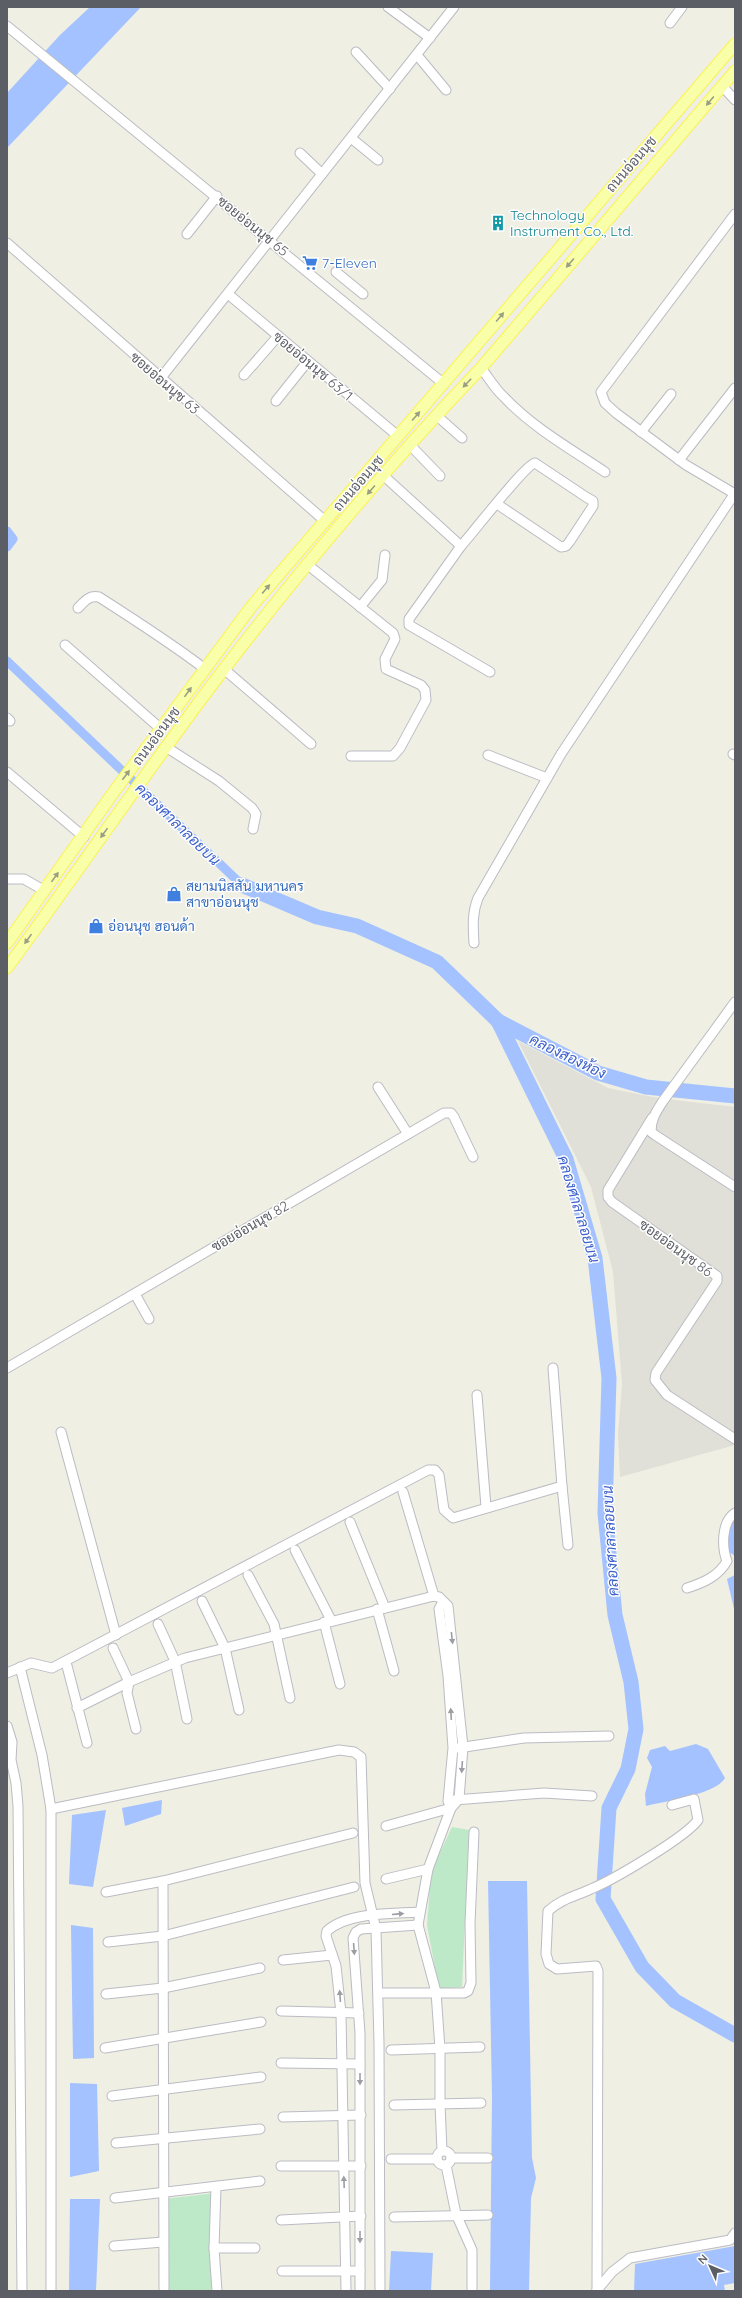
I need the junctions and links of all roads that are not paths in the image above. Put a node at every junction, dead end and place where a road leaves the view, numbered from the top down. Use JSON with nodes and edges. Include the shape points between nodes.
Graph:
{"nodes":[{"id":1,"x":388,"y":7,"type":"edge"},
{"id":2,"x":454,"y":7,"type":"edge"},
{"id":3,"x":682,"y":7,"type":"edge"},
{"id":4,"x":670,"y":23,"type":"dead end"},
{"id":5,"x":7,"y":26,"type":"edge"},
{"id":6,"x":430,"y":38,"type":"junction"},
{"id":7,"x":735,"y":44,"type":"edge"},
{"id":8,"x":356,"y":52,"type":"dead end"},
{"id":9,"x":417,"y":55,"type":"junction"},
{"id":10,"x":735,"y":71,"type":"edge"},
{"id":11,"x":722,"y":86,"type":"junction"},
{"id":12,"x":390,"y":88,"type":"junction"},
{"id":13,"x":446,"y":90,"type":"dead end"},
{"id":14,"x":735,"y":100,"type":"edge"},
{"id":15,"x":351,"y":138,"type":"junction"},
{"id":16,"x":300,"y":153,"type":"dead end"},
{"id":17,"x":378,"y":160,"type":"dead end"},
{"id":18,"x":322,"y":174,"type":"junction"},
{"id":19,"x":217,"y":196,"type":"junction"},
{"id":20,"x":735,"y":214,"type":"edge"},
{"id":21,"x":187,"y":234,"type":"dead end"},
{"id":22,"x":570,"y":235,"type":"junction"},
{"id":23,"x":270,"y":240,"type":"junction"},
{"id":24,"x":7,"y":243,"type":"edge"},
{"id":25,"x":584,"y":247,"type":"junction"},
{"id":26,"x":336,"y":272,"type":"dead end"},
{"id":27,"x":350,"y":284,"type":"junction"},
{"id":28,"x":228,"y":294,"type":"junction"},
{"id":29,"x":363,"y":294,"type":"dead end"},
{"id":30,"x":340,"y":298,"type":"junction"},
{"id":31,"x":278,"y":336,"type":"junction"},
{"id":32,"x":308,"y":361,"type":"junction"},
{"id":33,"x":481,"y":368,"type":"junction"},
{"id":34,"x":244,"y":375,"type":"dead end"},
{"id":35,"x":160,"y":379,"type":"junction"},
{"id":36,"x":444,"y":384,"type":"junction"},
{"id":37,"x":735,"y":388,"type":"edge"},
{"id":38,"x":456,"y":394,"type":"junction"},
{"id":39,"x":671,"y":394,"type":"dead end"},
{"id":40,"x":276,"y":401,"type":"dead end"},
{"id":41,"x":436,"y":415,"type":"junction"},
{"id":42,"x":641,"y":432,"type":"junction"},
{"id":43,"x":398,"y":436,"type":"junction"},
{"id":44,"x":462,"y":438,"type":"dead end"},
{"id":45,"x":410,"y":445,"type":"junction"},
{"id":46,"x":679,"y":460,"type":"junction"},
{"id":47,"x":605,"y":472,"type":"dead end"},
{"id":48,"x":384,"y":476,"type":"junction"},
{"id":49,"x":440,"y":476,"type":"dead end"},
{"id":50,"x":735,"y":494,"type":"edge"},
{"id":51,"x":496,"y":504,"type":"junction"},
{"id":52,"x":325,"y":521,"type":"junction"},
{"id":53,"x":462,"y":546,"type":"junction"},
{"id":54,"x":385,"y":555,"type":"dead end"},
{"id":55,"x":308,"y":565,"type":"junction"},
{"id":56,"x":360,"y":607,"type":"junction"},
{"id":57,"x":78,"y":608,"type":"dead end"},
{"id":58,"x":65,"y":645,"type":"dead end"},
{"id":59,"x":224,"y":669,"type":"junction"},
{"id":60,"x":205,"y":670,"type":"junction"},
{"id":61,"x":490,"y":672,"type":"dead end"},
{"id":62,"x":161,"y":729,"type":"junction"},
{"id":63,"x":311,"y":744,"type":"dead end"},
{"id":64,"x":166,"y":747,"type":"junction"},
{"id":65,"x":488,"y":755,"type":"dead end"},
{"id":66,"x":351,"y":756,"type":"dead end"},
{"id":67,"x":7,"y":772,"type":"edge"},
{"id":68,"x":547,"y":778,"type":"junction"},
{"id":69,"x":253,"y":829,"type":"dead end"},
{"id":70,"x":84,"y":837,"type":"junction"},
{"id":71,"x":7,"y":878,"type":"edge"},
{"id":72,"x":45,"y":891,"type":"junction"},
{"id":73,"x":7,"y":943,"type":"edge"},
{"id":74,"x":474,"y":943,"type":"dead end"},
{"id":75,"x":7,"y":968,"type":"edge"},
{"id":76,"x":735,"y":1002,"type":"edge"},
{"id":77,"x":378,"y":1087,"type":"dead end"},
{"id":78,"x":652,"y":1118,"type":"junction"},
{"id":79,"x":408,"y":1134,"type":"junction"},
{"id":80,"x":473,"y":1157,"type":"dead end"},
{"id":81,"x":735,"y":1187,"type":"edge"},
{"id":82,"x":135,"y":1294,"type":"junction"},
{"id":83,"x":149,"y":1320,"type":"dead end"},
{"id":84,"x":7,"y":1368,"type":"edge"},
{"id":85,"x":553,"y":1368,"type":"dead end"},
{"id":86,"x":477,"y":1395,"type":"dead end"},
{"id":87,"x":61,"y":1432,"type":"dead end"},
{"id":88,"x":735,"y":1439,"type":"edge"},
{"id":89,"x":562,"y":1486,"type":"junction"},
{"id":90,"x":403,"y":1492,"type":"dead end"},
{"id":91,"x":486,"y":1507,"type":"junction"},
{"id":92,"x":735,"y":1513,"type":"edge"},
{"id":93,"x":350,"y":1522,"type":"dead end"},
{"id":94,"x":568,"y":1545,"type":"dead end"},
{"id":95,"x":295,"y":1550,"type":"dead end"},
{"id":96,"x":248,"y":1575,"type":"dead end"},
{"id":97,"x":687,"y":1588,"type":"dead end"},
{"id":98,"x":434,"y":1596,"type":"junction"},
{"id":99,"x":202,"y":1600,"type":"dead end"},
{"id":100,"x":443,"y":1602,"type":"junction"},
{"id":101,"x":381,"y":1609,"type":"junction"},
{"id":102,"x":328,"y":1621,"type":"junction"},
{"id":103,"x":158,"y":1624,"type":"dead end"},
{"id":104,"x":116,"y":1635,"type":"junction"},
{"id":105,"x":276,"y":1635,"type":"junction"},
{"id":106,"x":113,"y":1648,"type":"dead end"},
{"id":107,"x":225,"y":1648,"type":"junction"},
{"id":108,"x":175,"y":1661,"type":"junction"},
{"id":109,"x":66,"y":1666,"type":"dead end"},
{"id":110,"x":20,"y":1667,"type":"junction"},
{"id":111,"x":394,"y":1671,"type":"dead end"},
{"id":112,"x":7,"y":1673,"type":"edge"},
{"id":113,"x":129,"y":1682,"type":"junction"},
{"id":114,"x":340,"y":1684,"type":"dead end"},
{"id":115,"x":290,"y":1698,"type":"dead end"},
{"id":116,"x":77,"y":1708,"type":"junction"},
{"id":117,"x":239,"y":1710,"type":"dead end"},
{"id":118,"x":187,"y":1719,"type":"dead end"},
{"id":119,"x":7,"y":1726,"type":"edge"},
{"id":120,"x":136,"y":1729,"type":"dead end"},
{"id":121,"x":609,"y":1736,"type":"dead end"},
{"id":122,"x":86,"y":1744,"type":"dead end"},
{"id":123,"x":463,"y":1747,"type":"junction"},
{"id":124,"x":453,"y":1748,"type":"junction"},
{"id":125,"x":9,"y":1758,"type":"edge"},
{"id":126,"x":592,"y":1796,"type":"dead end"},
{"id":127,"x":459,"y":1799,"type":"junction"},
{"id":128,"x":449,"y":1805,"type":"junction"},
{"id":129,"x":672,"y":1805,"type":"dead end"},
{"id":130,"x":51,"y":1809,"type":"junction"},
{"id":131,"x":386,"y":1826,"type":"dead end"},
{"id":132,"x":474,"y":1832,"type":"dead end"},
{"id":133,"x":352,"y":1833,"type":"dead end"},
{"id":134,"x":428,"y":1869,"type":"junction"},
{"id":135,"x":386,"y":1879,"type":"dead end"},
{"id":136,"x":163,"y":1881,"type":"junction"},
{"id":137,"x":354,"y":1887,"type":"dead end"},
{"id":138,"x":106,"y":1892,"type":"dead end"},
{"id":139,"x":419,"y":1912,"type":"junction"},
{"id":140,"x":372,"y":1915,"type":"junction"},
{"id":141,"x":418,"y":1925,"type":"junction"},
{"id":142,"x":376,"y":1929,"type":"junction"},
{"id":143,"x":163,"y":1936,"type":"junction"},
{"id":144,"x":108,"y":1942,"type":"dead end"},
{"id":145,"x":332,"y":1955,"type":"junction"},
{"id":146,"x":283,"y":1960,"type":"dead end"},
{"id":147,"x":260,"y":1968,"type":"dead end"},
{"id":148,"x":163,"y":1988,"type":"junction"},
{"id":149,"x":436,"y":1992,"type":"junction"},
{"id":150,"x":106,"y":1994,"type":"dead end"},
{"id":151,"x":382,"y":1994,"type":"dead end"},
{"id":152,"x":281,"y":2012,"type":"dead end"},
{"id":153,"x":341,"y":2013,"type":"junction"},
{"id":154,"x":359,"y":2013,"type":"junction"},
{"id":155,"x":261,"y":2022,"type":"dead end"},
{"id":156,"x":163,"y":2040,"type":"junction"},
{"id":157,"x":480,"y":2047,"type":"dead end"},
{"id":158,"x":105,"y":2048,"type":"dead end"},
{"id":159,"x":440,"y":2048,"type":"junction"},
{"id":160,"x":391,"y":2050,"type":"dead end"},
{"id":161,"x":281,"y":2063,"type":"dead end"},
{"id":162,"x":342,"y":2063,"type":"junction"},
{"id":163,"x":360,"y":2064,"type":"junction"},
{"id":164,"x":261,"y":2077,"type":"dead end"},
{"id":165,"x":163,"y":2090,"type":"junction"},
{"id":166,"x":112,"y":2096,"type":"dead end"},
{"id":167,"x":440,"y":2104,"type":"junction"},
{"id":168,"x":481,"y":2104,"type":"dead end"},
{"id":169,"x":394,"y":2105,"type":"dead end"},
{"id":170,"x":344,"y":2115,"type":"junction"},
{"id":171,"x":360,"y":2115,"type":"junction"},
{"id":172,"x":283,"y":2117,"type":"dead end"},
{"id":173,"x":260,"y":2129,"type":"dead end"},
{"id":174,"x":164,"y":2138,"type":"junction"},
{"id":175,"x":116,"y":2143,"type":"dead end"},
{"id":176,"x":439,"y":2155,"type":"junction"},
{"id":177,"x":488,"y":2158,"type":"dead end"},
{"id":178,"x":391,"y":2159,"type":"dead end"},
{"id":179,"x":448,"y":2161,"type":"junction"},
{"id":180,"x":281,"y":2166,"type":"dead end"},
{"id":181,"x":361,"y":2166,"type":"junction"},
{"id":182,"x":344,"y":2167,"type":"junction"},
{"id":183,"x":260,"y":2181,"type":"dead end"},
{"id":184,"x":216,"y":2187,"type":"junction"},
{"id":185,"x":164,"y":2193,"type":"junction"},
{"id":186,"x":115,"y":2198,"type":"dead end"},
{"id":187,"x":456,"y":2214,"type":"junction"},
{"id":188,"x":488,"y":2215,"type":"dead end"},
{"id":189,"x":360,"y":2216,"type":"junction"},
{"id":190,"x":394,"y":2217,"type":"dead end"},
{"id":191,"x":346,"y":2218,"type":"junction"},
{"id":192,"x":281,"y":2220,"type":"dead end"},
{"id":193,"x":735,"y":2233,"type":"edge"},
{"id":194,"x":163,"y":2242,"type":"junction"},
{"id":195,"x":114,"y":2246,"type":"dead end"},
{"id":196,"x":214,"y":2248,"type":"junction"},
{"id":197,"x":255,"y":2248,"type":"dead end"},
{"id":198,"x":282,"y":2271,"type":"dead end"},
{"id":199,"x":360,"y":2271,"type":"junction"},
{"id":200,"x":345,"y":2272,"type":"junction"},
{"id":201,"x":22,"y":2291,"type":"edge"},
{"id":202,"x":51,"y":2291,"type":"edge"},
{"id":203,"x":164,"y":2291,"type":"edge"},
{"id":204,"x":217,"y":2291,"type":"edge"},
{"id":205,"x":346,"y":2291,"type":"edge"},
{"id":206,"x":360,"y":2291,"type":"edge"},
{"id":207,"x":380,"y":2291,"type":"edge"},
{"id":208,"x":472,"y":2291,"type":"edge"},
{"id":209,"x":597,"y":2291,"type":"edge"}],
"edges":[{"from":1,"to":6,"type":"street"},
{"from":2,"to":6,"type":"street"},
{"from":3,"to":4,"type":"street"},
{"from":5,"to":19,"type":"street","name":"ซอยอ่อนนุช 65"},
{"from":6,"to":9,"type":"street"},
{"from":7,"to":22,"type":"main road","name":"ถนนอ่อนนุช"},
{"from":8,"to":12,"type":"street"},
{"from":9,"to":12,"type":"street"},
{"from":9,"to":13,"type":"street"},
{"from":10,"to":11,"type":"main road","name":"ถนนอ่อนนุช"},
{"from":11,"to":14,"type":"street"},
{"from":11,"to":25,"type":"main road","name":"ถนนอ่อนนุช","one_way":true},
{"from":12,"to":15,"type":"street"},
{"from":15,"to":17,"type":"street"},
{"from":15,"to":18,"type":"street"},
{"from":16,"to":18,"type":"street"},
{"from":18,"to":23,"type":"street"},
{"from":19,"to":21,"type":"street"},
{"from":19,"to":23,"type":"street","name":"ซอยอ่อนนุช 65"},
{"from":20,"to":42,"type":"street","via":[[601,392],[605,403]]},
{"from":22,"to":25,"type":"main road"},
{"from":36,"to":22,"type":"main road","name":"ถนนอ่อนนุช","one_way":true},
{"from":23,"to":28,"type":"street"},
{"from":23,"to":30,"type":"street","name":"ซอยอ่อนนุช 65"},
{"from":24,"to":35,"type":"street","name":"ซอยอ่อนนุช 63"},
{"from":25,"to":33,"type":"main road","name":"ถนนอ่อนนุช","one_way":true},
{"from":26,"to":27,"type":"street"},
{"from":27,"to":29,"type":"street"},
{"from":27,"to":30,"type":"street"},
{"from":28,"to":31,"type":"street","name":"ซอยอ่อนนุช 63/1"},
{"from":28,"to":35,"type":"street"},
{"from":30,"to":36,"type":"street","name":"ซอยอ่อนนุช 65"},
{"from":31,"to":32,"type":"street","name":"ซอยอ่อนนุช 63/1"},
{"from":31,"to":34,"type":"street"},
{"from":32,"to":40,"type":"street"},
{"from":32,"to":43,"type":"street","name":"ซอยอ่อนนุช 63/1"},
{"from":33,"to":38,"type":"main road","name":"ถนนอ่อนนุช","one_way":true},
{"from":33,"to":47,"type":"street","via":[[512,406]]},
{"from":35,"to":52,"type":"street","name":"ซอยอ่อนนุช 63"},
{"from":36,"to":38,"type":"main road"},
{"from":43,"to":36,"type":"main road","name":"ถนนอ่อนนุช","one_way":true},
{"from":37,"to":46,"type":"street"},
{"from":38,"to":41,"type":"main road","name":"ถนนอ่อนนุช"},
{"from":39,"to":42,"type":"street"},
{"from":41,"to":44,"type":"street"},
{"from":41,"to":45,"type":"main road","name":"ถนนอ่อนนุช"},
{"from":42,"to":46,"type":"street"},
{"from":43,"to":52,"type":"main road","name":"ถนนอ่อนนุช"},
{"from":45,"to":48,"type":"main road","name":"ถนนอ่อนนุช"},
{"from":45,"to":49,"type":"street"},
{"from":46,"to":50,"type":"street"},
{"from":48,"to":53,"type":"street"},
{"from":48,"to":55,"type":"main road","name":"ถนนอ่อนนุช","one_way":true},
{"from":50,"to":68,"type":"street"},
{"from":51,"to":51,"type":"street","via":[[561,547],[570,541],[593,506],[593,502],[535,463],[528,467]]},
{"from":51,"to":53,"type":"street"},
{"from":60,"to":52,"type":"main road","name":"ถนนอ่อนนุช","one_way":true,"via":[[251,607]]},
{"from":53,"to":61,"type":"street","via":[[409,619],[409,625]]},
{"from":54,"to":56,"type":"street","via":[[382,580]]},
{"from":55,"to":56,"type":"street"},
{"from":55,"to":59,"type":"main road","name":"ถนนอ่อนนุช"},
{"from":56,"to":66,"type":"street","via":[[393,634],[395,639],[385,659],[386,668],[420,685],[425,690],[426,700],[393,756]]},
{"from":57,"to":60,"type":"street","via":[[88,598],[99,597],[168,641]]},
{"from":58,"to":62,"type":"street"},
{"from":59,"to":63,"type":"street"},
{"from":59,"to":64,"type":"main road","name":"ถนนอ่อนนุช"},
{"from":62,"to":60,"type":"main road","name":"ถนนอ่อนนุช","one_way":true},
{"from":70,"to":62,"type":"main road","name":"ถนนอ่อนนุช","one_way":true},
{"from":64,"to":69,"type":"street","via":[[215,778],[252,808],[256,814]]},
{"from":64,"to":75,"type":"main road","name":"ถนนอ่อนนุช","one_way":true},
{"from":65,"to":68,"type":"street"},
{"from":67,"to":70,"type":"street"},
{"from":68,"to":74,"type":"street","via":[[478,898],[472,923]]},
{"from":72,"to":70,"type":"main road","name":"ถนนอ่อนนุช","one_way":true},
{"from":71,"to":72,"type":"street","via":[[24,879]]},
{"from":72,"to":73,"type":"main road","name":"ถนนอ่อนนุช"},
{"from":76,"to":78,"type":"street","name":"ซอยอ่อนนุช 86"},
{"from":77,"to":79,"type":"street"},
{"from":78,"to":81,"type":"street","via":[[651,1132]]},
{"from":78,"to":88,"type":"street","name":"ซอยอ่อนนุช 86","via":[[608,1190],[608,1197],[717,1276],[717,1281],[656,1373],[655,1380],[666,1395]]},
{"from":79,"to":80,"type":"street","name":"ซอยอ่อนนุช 82","via":[[444,1113],[451,1113]]},
{"from":79,"to":82,"type":"street","name":"ซอยอ่อนนุช 82"},
{"from":82,"to":83,"type":"street"},
{"from":82,"to":84,"type":"street","name":"ซอยอ่อนนุช 82"},
{"from":85,"to":89,"type":"street"},
{"from":86,"to":91,"type":"street"},
{"from":87,"to":104,"type":"street"},
{"from":89,"to":91,"type":"street"},
{"from":89,"to":94,"type":"street"},
{"from":90,"to":98,"type":"street"},
{"from":91,"to":104,"type":"street","via":[[453,1518],[447,1515],[439,1476],[435,1470],[428,1470]]},
{"from":92,"to":97,"type":"street","via":[[725,1527],[723,1551],[727,1561],[723,1569],[704,1582]]},
{"from":93,"to":101,"type":"street"},
{"from":95,"to":102,"type":"street"},
{"from":96,"to":105,"type":"street","via":[[274,1624]]},
{"from":98,"to":100,"type":"street"},
{"from":98,"to":101,"type":"street"},
{"from":99,"to":107,"type":"street"},
{"from":100,"to":123,"type":"street","one_way":true,"via":[[448,1606]]},
{"from":124,"to":100,"type":"street","one_way":true,"via":[[448,1676],[439,1608]]},
{"from":101,"to":102,"type":"street"},
{"from":101,"to":111,"type":"street"},
{"from":102,"to":105,"type":"street"},
{"from":102,"to":114,"type":"street"},
{"from":103,"to":108,"type":"street"},
{"from":104,"to":110,"type":"street","via":[[52,1668],[30,1663]]},
{"from":105,"to":107,"type":"street"},
{"from":105,"to":115,"type":"street"},
{"from":106,"to":113,"type":"street"},
{"from":107,"to":108,"type":"street"},
{"from":107,"to":117,"type":"street"},
{"from":108,"to":113,"type":"street"},
{"from":108,"to":118,"type":"street"},
{"from":109,"to":116,"type":"street"},
{"from":110,"to":112,"type":"street"},
{"from":110,"to":130,"type":"street","via":[[42,1755]]},
{"from":113,"to":116,"type":"street"},
{"from":113,"to":120,"type":"street","via":[[127,1693]]},
{"from":116,"to":122,"type":"street"},
{"from":119,"to":125,"type":"street","via":[[12,1742]]},
{"from":121,"to":123,"type":"street","via":[[524,1738]]},
{"from":123,"to":124,"type":"street"},
{"from":123,"to":127,"type":"street","one_way":true},
{"from":124,"to":128,"type":"street"},
{"from":125,"to":201,"type":"street","via":[[16,1783],[18,1806]]},
{"from":126,"to":127,"type":"street","via":[[544,1793]]},
{"from":127,"to":128,"type":"street"},
{"from":128,"to":131,"type":"street"},
{"from":128,"to":134,"type":"street"},
{"from":129,"to":209,"type":"street","via":[[694,1799],[698,1820],[694,1826],[593,1889],[557,1903],[548,1911],[546,1954],[549,1964],[557,1969],[596,1966],[598,1971]]},
{"from":130,"to":140,"type":"street","via":[[338,1750],[354,1752],[361,1757],[365,1883]]},
{"from":130,"to":202,"type":"street"},
{"from":132,"to":149,"type":"street","via":[[470,1923],[471,1983],[468,1991],[464,1993]]},
{"from":133,"to":136,"type":"street"},
{"from":134,"to":135,"type":"street"},
{"from":134,"to":139,"type":"street"},
{"from":136,"to":138,"type":"street"},
{"from":136,"to":143,"type":"street"},
{"from":137,"to":143,"type":"street"},
{"from":140,"to":139,"type":"street","one_way":true},
{"from":139,"to":141,"type":"street"},
{"from":140,"to":142,"type":"street"},
{"from":140,"to":145,"type":"street","via":[[340,1922],[327,1931]]},
{"from":141,"to":142,"type":"street"},
{"from":141,"to":149,"type":"street"},
{"from":142,"to":154,"type":"street","one_way":true,"via":[[362,1929],[356,1932],[353,1938]]},
{"from":142,"to":207,"type":"street"},
{"from":143,"to":144,"type":"street"},
{"from":143,"to":148,"type":"street"},
{"from":145,"to":146,"type":"street"},
{"from":153,"to":145,"type":"street","one_way":true,"via":[[339,1985]]},
{"from":147,"to":148,"type":"street"},
{"from":148,"to":150,"type":"street"},
{"from":148,"to":156,"type":"street"},
{"from":149,"to":151,"type":"street"},
{"from":149,"to":159,"type":"street"},
{"from":152,"to":153,"type":"street"},
{"from":153,"to":154,"type":"street"},
{"from":153,"to":162,"type":"street"},
{"from":154,"to":163,"type":"street"},
{"from":155,"to":156,"type":"street"},
{"from":156,"to":158,"type":"street"},
{"from":156,"to":165,"type":"street"},
{"from":157,"to":159,"type":"street"},
{"from":159,"to":160,"type":"street"},
{"from":159,"to":167,"type":"street"},
{"from":161,"to":162,"type":"street"},
{"from":162,"to":163,"type":"street"},
{"from":162,"to":170,"type":"street"},
{"from":163,"to":171,"type":"street","one_way":true},
{"from":164,"to":165,"type":"street"},
{"from":165,"to":166,"type":"street"},
{"from":165,"to":174,"type":"street"},
{"from":167,"to":168,"type":"street"},
{"from":167,"to":169,"type":"street"},
{"from":167,"to":176,"type":"street"},
{"from":170,"to":171,"type":"street"},
{"from":170,"to":172,"type":"street"},
{"from":170,"to":182,"type":"street"},
{"from":171,"to":181,"type":"street"},
{"from":173,"to":174,"type":"street"},
{"from":174,"to":175,"type":"street"},
{"from":174,"to":185,"type":"street"},
{"from":176,"to":178,"type":"street"},
{"from":176,"to":179,"type":"street","via":[[440,2164]]},
{"from":176,"to":179,"type":"street","via":[[448,2152]]},
{"from":177,"to":179,"type":"street"},
{"from":179,"to":187,"type":"street"},
{"from":180,"to":182,"type":"street"},
{"from":181,"to":182,"type":"street"},
{"from":181,"to":189,"type":"street"},
{"from":191,"to":182,"type":"street","one_way":true},
{"from":183,"to":184,"type":"street"},
{"from":184,"to":185,"type":"street"},
{"from":184,"to":196,"type":"street"},
{"from":185,"to":186,"type":"street"},
{"from":185,"to":194,"type":"street"},
{"from":187,"to":188,"type":"street"},
{"from":187,"to":190,"type":"street"},
{"from":187,"to":208,"type":"street","via":[[472,2250]]},
{"from":189,"to":191,"type":"street"},
{"from":189,"to":199,"type":"street","one_way":true},
{"from":191,"to":192,"type":"street"},
{"from":191,"to":200,"type":"street"},
{"from":193,"to":209,"type":"street","via":[[730,2240],[630,2258],[612,2272]]},
{"from":194,"to":195,"type":"street"},
{"from":194,"to":203,"type":"street"},
{"from":196,"to":197,"type":"street"},
{"from":196,"to":204,"type":"street"},
{"from":198,"to":200,"type":"street"},
{"from":199,"to":200,"type":"street"},
{"from":199,"to":206,"type":"street"},
{"from":200,"to":205,"type":"street"}]}
